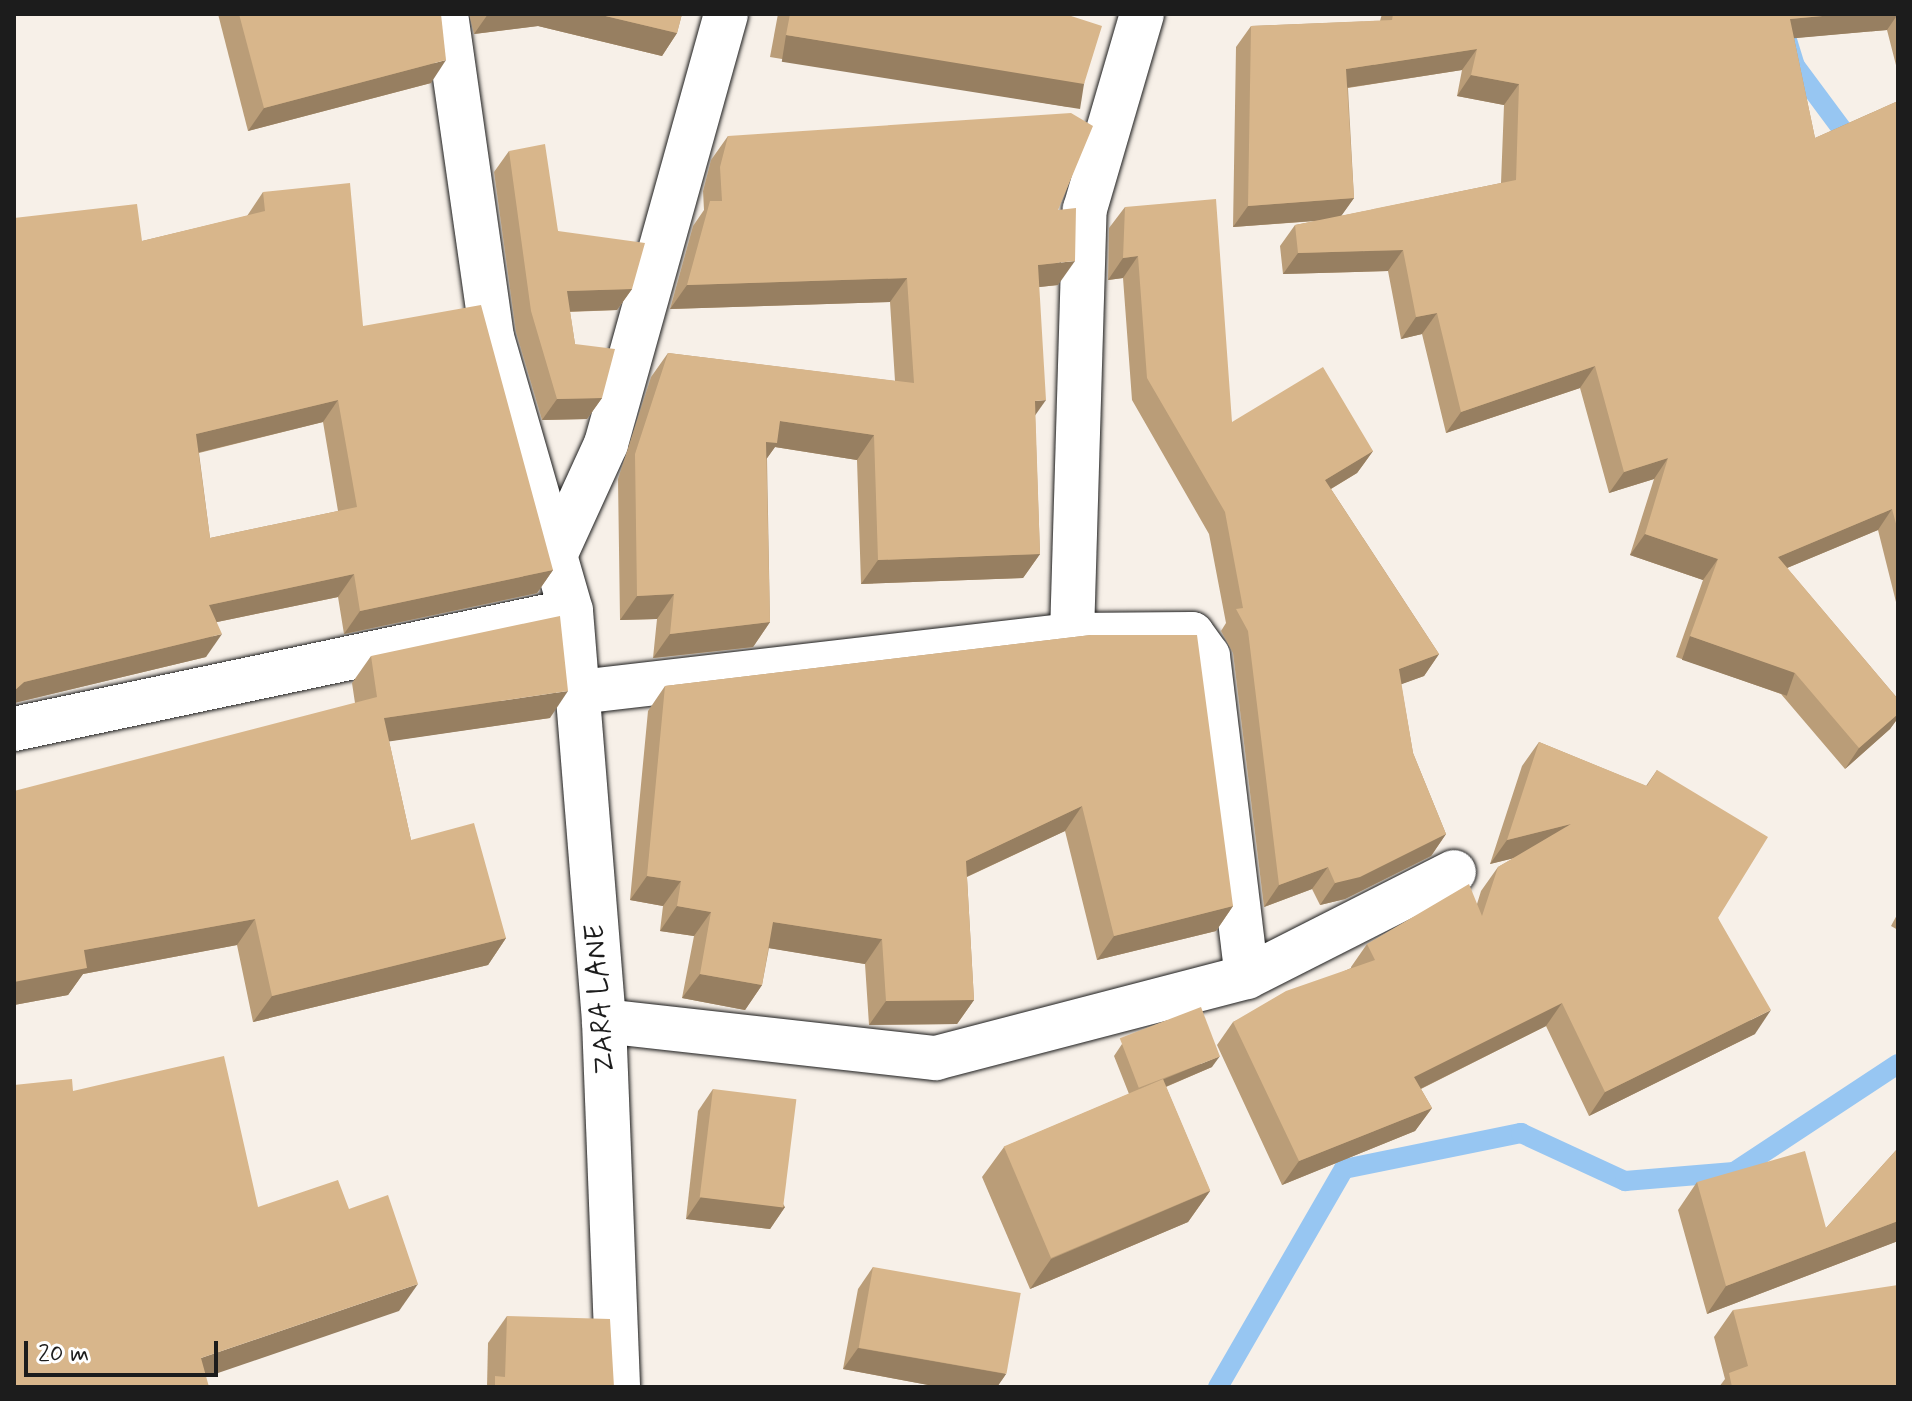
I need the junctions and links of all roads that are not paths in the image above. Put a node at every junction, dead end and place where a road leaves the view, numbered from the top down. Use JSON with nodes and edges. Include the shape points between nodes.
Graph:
{"nodes":[{"id":1,"x":446,"y":14,"type":"edge"},
{"id":2,"x":726,"y":14,"type":"edge"},
{"id":3,"x":1142,"y":14,"type":"edge"},
{"id":4,"x":557,"y":551,"type":"junction"},
{"id":5,"x":571,"y":611,"type":"junction"},
{"id":6,"x":1072,"y":635,"type":"junction"},
{"id":7,"x":579,"y":692,"type":"junction"},
{"id":8,"x":14,"y":729,"type":"edge"},
{"id":9,"x":1454,"y":872,"type":"dead end"},
{"id":10,"x":1247,"y":977,"type":"junction"},
{"id":11,"x":604,"y":1021,"type":"junction"},
{"id":12,"x":618,"y":1387,"type":"edge"}],
"edges":[{"from":1,"to":4,"type":"street","name":"ZARA LANE","via":[[492,337]]},
{"from":2,"to":4,"type":"street","via":[[606,444]]},
{"from":3,"to":6,"type":"street","via":[[1085,209]]},
{"from":4,"to":5,"type":"street","name":"ZARA LANE"},
{"from":5,"to":7,"type":"street","name":"ZARA LANE"},
{"from":5,"to":8,"type":"street"},
{"from":6,"to":7,"type":"street"},
{"from":6,"to":10,"type":"street","via":[[1192,634],[1208,656]]},
{"from":7,"to":11,"type":"street","name":"ZARA LANE"},
{"from":9,"to":10,"type":"street"},
{"from":10,"to":11,"type":"street","via":[[936,1058]]},
{"from":11,"to":12,"type":"street","name":"ZARA LANE"}]}
